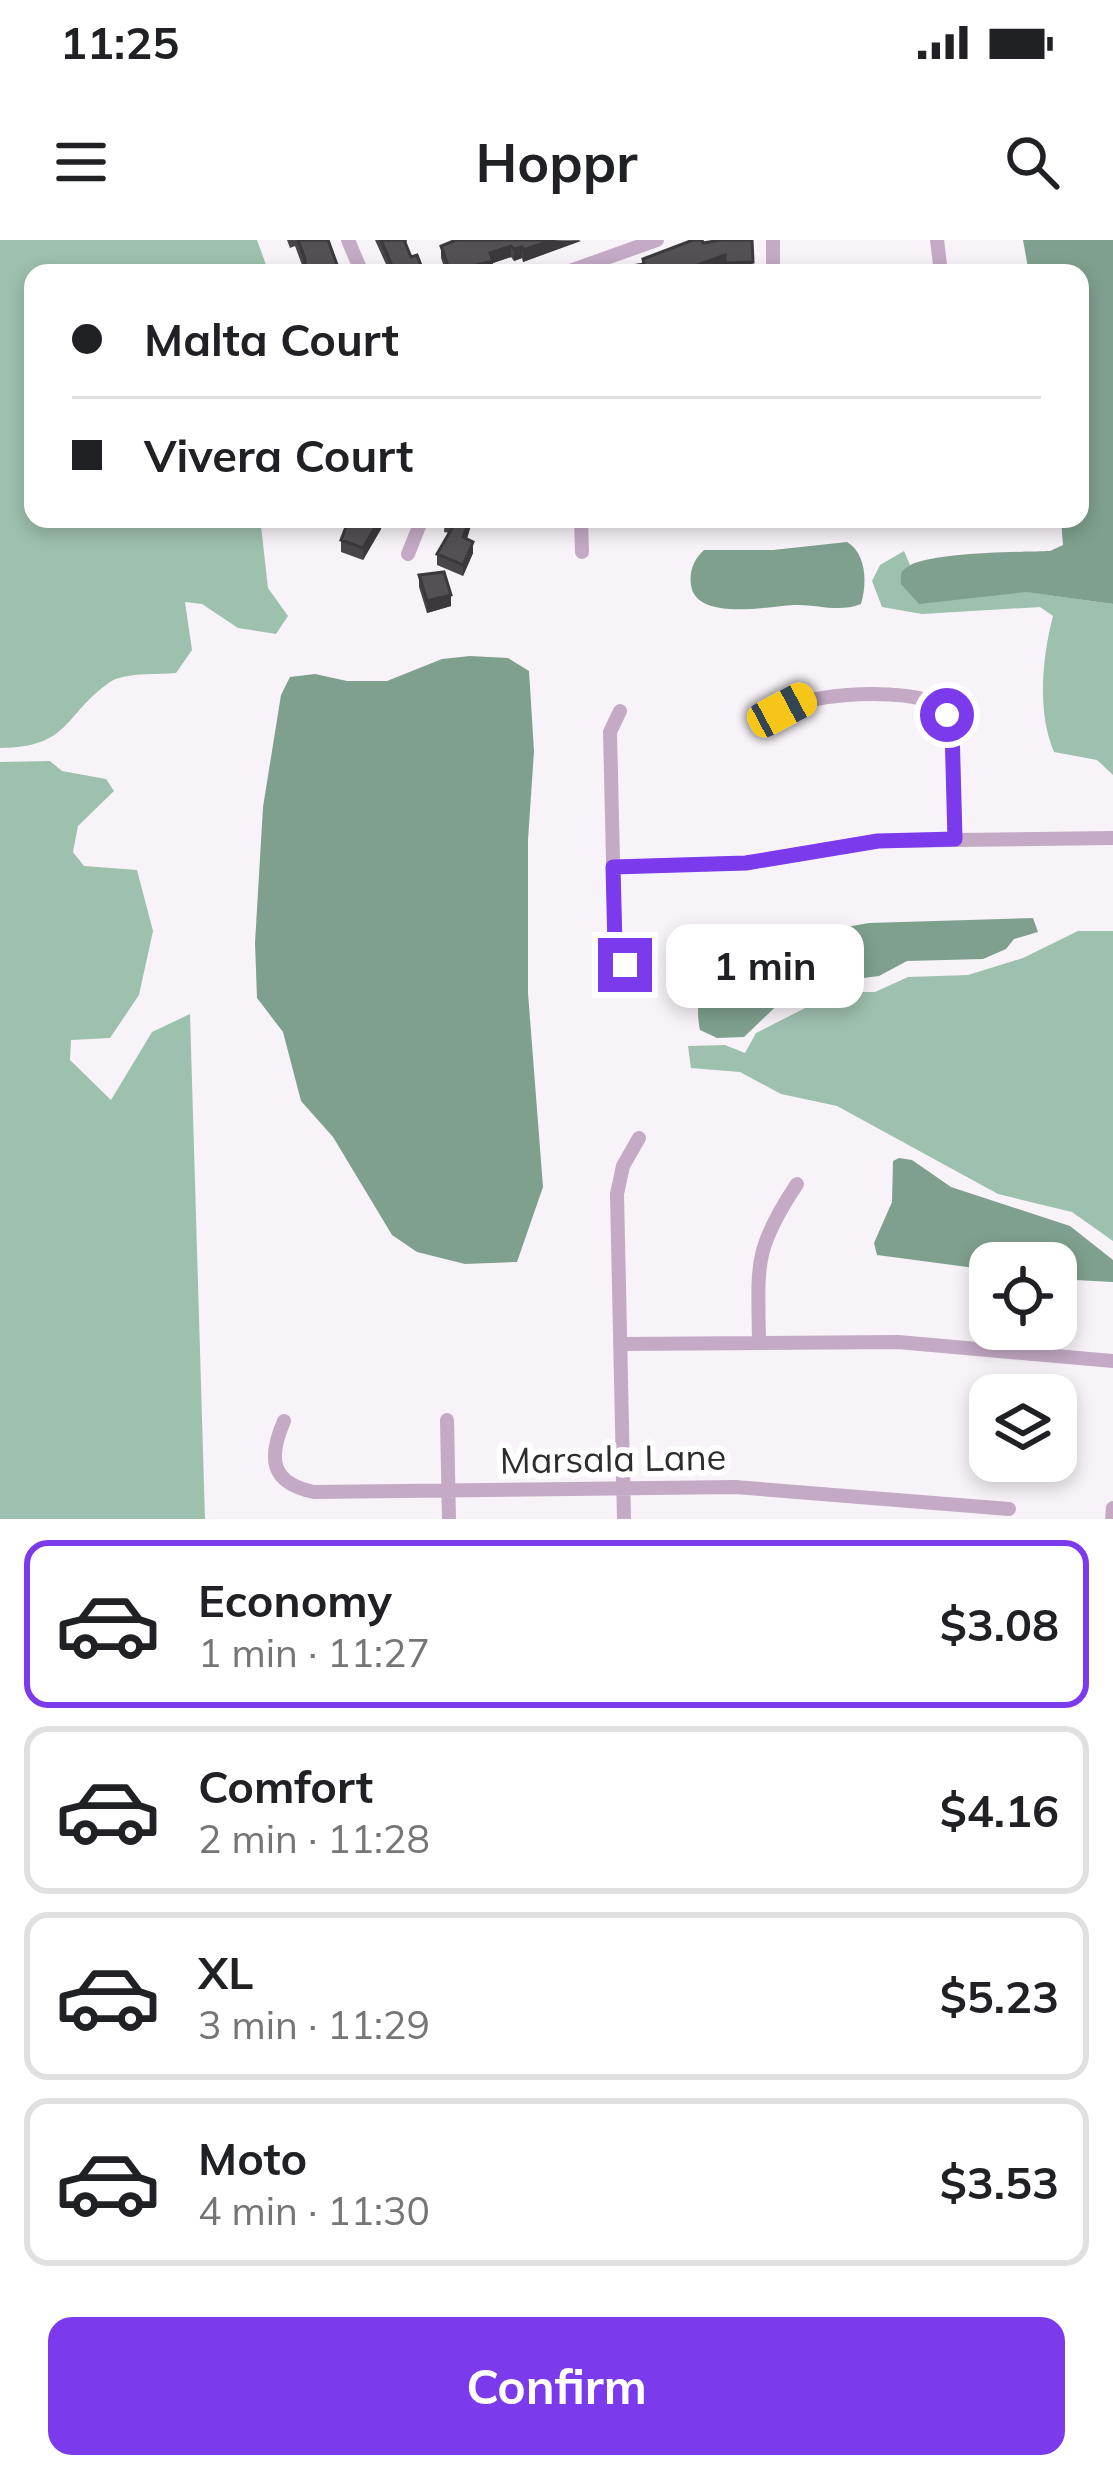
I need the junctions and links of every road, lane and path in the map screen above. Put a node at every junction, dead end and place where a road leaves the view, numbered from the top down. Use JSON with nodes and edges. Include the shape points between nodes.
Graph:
{"nodes":[{"id":1,"x":657,"y":240,"type":"edge"},
{"id":2,"x":589,"y":264,"type":"edge"},
{"id":3,"x":418,"y":528,"type":"edge"},
{"id":4,"x":581,"y":528,"type":"edge"},
{"id":5,"x":582,"y":552,"type":"dead end"},
{"id":6,"x":408,"y":554,"type":"dead end"},
{"id":7,"x":782,"y":710,"type":"dead end"},
{"id":8,"x":620,"y":712,"type":"dead end"},
{"id":9,"x":1113,"y":838,"type":"edge"},
{"id":10,"x":955,"y":839,"type":"junction"},
{"id":11,"x":613,"y":867,"type":"junction"},
{"id":12,"x":625,"y":965,"type":"dead end"},
{"id":13,"x":639,"y":1138,"type":"dead end"},
{"id":14,"x":797,"y":1184,"type":"dead end"},
{"id":15,"x":759,"y":1342,"type":"junction"},
{"id":16,"x":620,"y":1344,"type":"junction"},
{"id":17,"x":1113,"y":1361,"type":"edge"},
{"id":18,"x":448,"y":1420,"type":"dead end"},
{"id":19,"x":284,"y":1421,"type":"dead end"},
{"id":20,"x":624,"y":1486,"type":"junction"},
{"id":21,"x":449,"y":1490,"type":"junction"},
{"id":22,"x":1113,"y":1508,"type":"edge"},
{"id":23,"x":1009,"y":1509,"type":"dead end"},
{"id":24,"x":449,"y":1519,"type":"edge"},
{"id":25,"x":624,"y":1519,"type":"edge"},
{"id":26,"x":1112,"y":1519,"type":"edge"}],
"edges":[{"from":1,"to":2,"type":"street"},
{"from":3,"to":6,"type":"street"},
{"from":4,"to":5,"type":"street"},
{"from":7,"to":10,"type":"street","via":[[804,698],[914,695],[953,710]]},
{"from":8,"to":11,"type":"street","via":[[610,732]]},
{"from":9,"to":10,"type":"street"},
{"from":10,"to":11,"type":"street","via":[[861,843],[746,863]]},
{"from":11,"to":12,"type":"street","via":[[615,946]]},
{"from":13,"to":16,"type":"street","via":[[618,1179]]},
{"from":14,"to":15,"type":"street","via":[[762,1244]]},
{"from":15,"to":16,"type":"street"},
{"from":15,"to":17,"type":"street","via":[[898,1342]]},
{"from":16,"to":20,"type":"street"},
{"from":18,"to":21,"type":"street"},
{"from":19,"to":21,"type":"street","name":"Marsala Lane","via":[[275,1465],[297,1489]]},
{"from":20,"to":21,"type":"street","name":"Marsala Lane"},
{"from":20,"to":23,"type":"street","name":"Marsala Lane","via":[[773,1488]]},
{"from":20,"to":25,"type":"street"},
{"from":21,"to":24,"type":"street"},
{"from":22,"to":26,"type":"street"}]}
